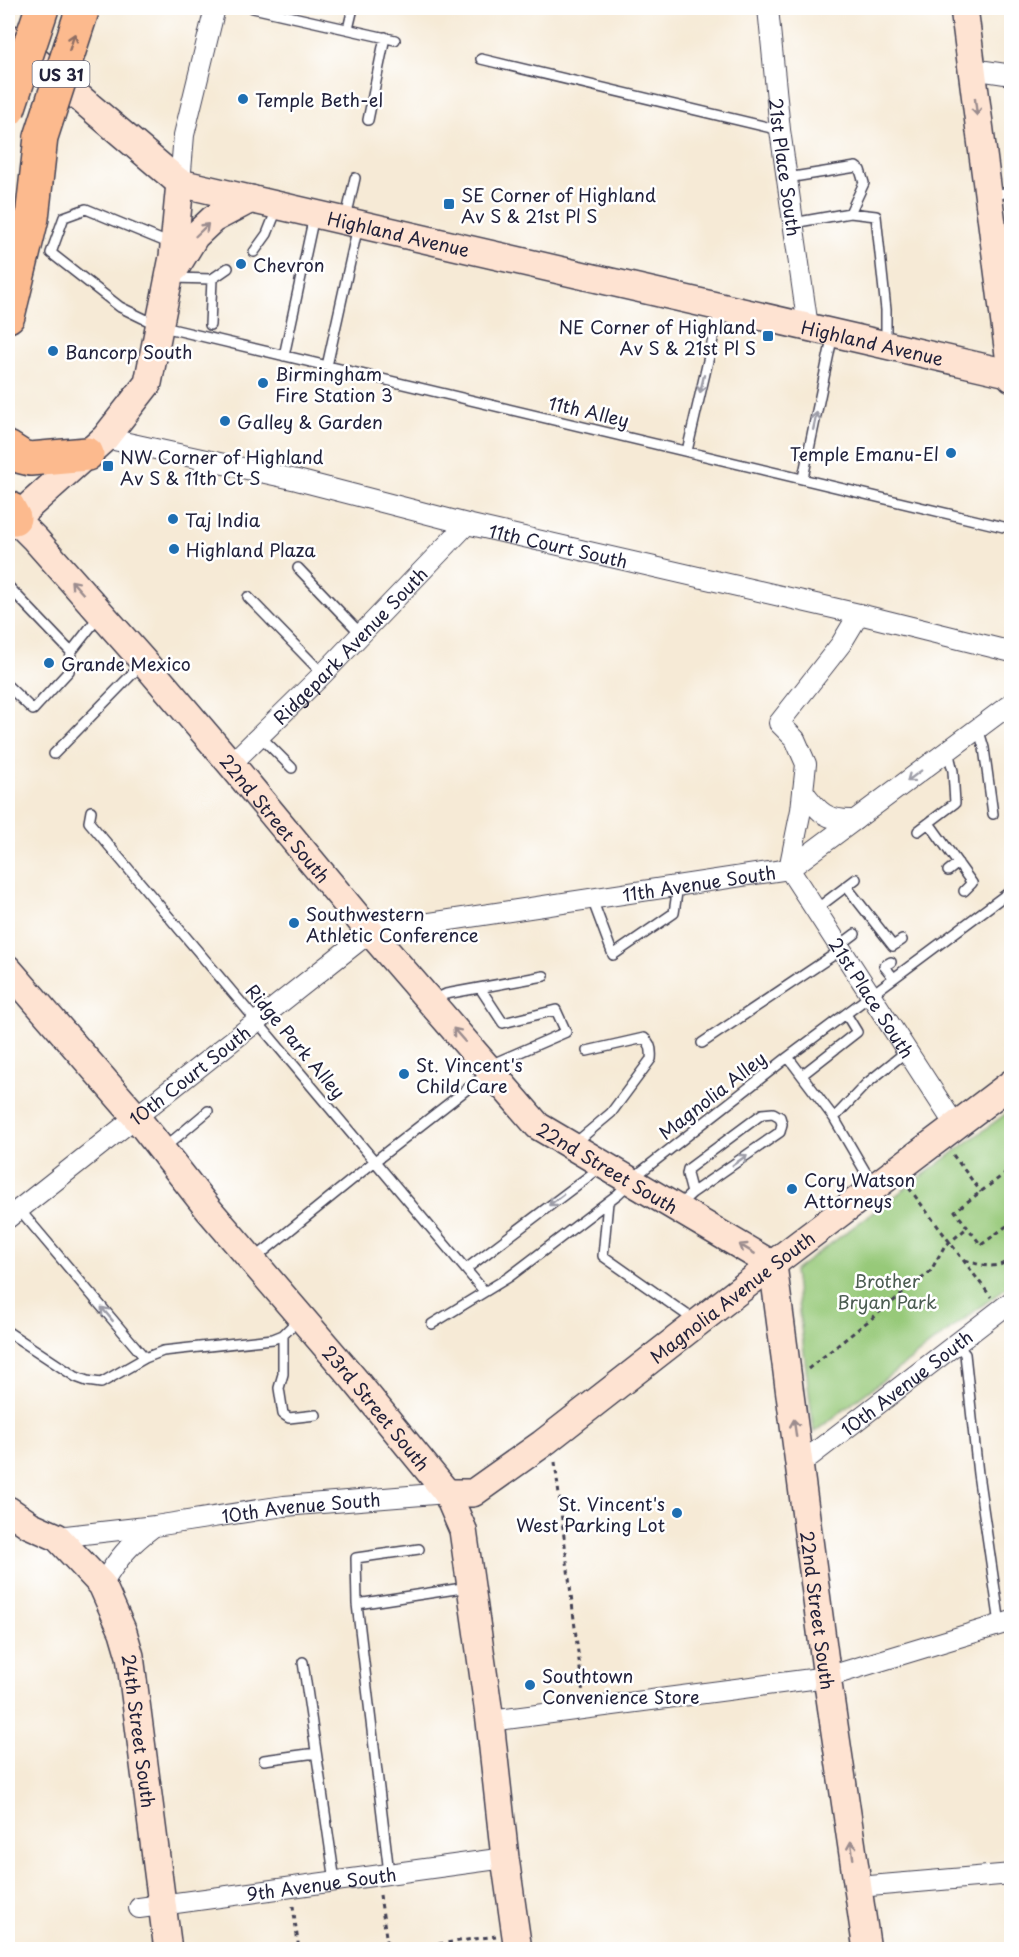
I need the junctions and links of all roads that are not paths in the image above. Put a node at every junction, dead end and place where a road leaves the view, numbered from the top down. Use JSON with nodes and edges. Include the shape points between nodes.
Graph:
{"nodes":[{"id":1,"x":42,"y":8,"type":"edge"},
{"id":2,"x":215,"y":8,"type":"edge"},
{"id":3,"x":253,"y":8,"type":"edge"},
{"id":4,"x":353,"y":8,"type":"edge"},
{"id":5,"x":768,"y":8,"type":"edge"},
{"id":6,"x":964,"y":8,"type":"edge"},
{"id":7,"x":82,"y":9,"type":"edge"},
{"id":8,"x":348,"y":29,"type":"junction"},
{"id":9,"x":8,"y":37,"type":"edge"},
{"id":10,"x":385,"y":37,"type":"junction"},
{"id":11,"x":395,"y":40,"type":"dead end"},
{"id":12,"x":481,"y":59,"type":"dead end"},
{"id":13,"x":972,"y":69,"type":"junction"},
{"id":14,"x":1011,"y":75,"type":"edge"},
{"id":15,"x":8,"y":111,"type":"edge"},
{"id":16,"x":368,"y":120,"type":"dead end"},
{"id":17,"x":780,"y":130,"type":"junction"},
{"id":18,"x":355,"y":178,"type":"dead end"},
{"id":19,"x":787,"y":178,"type":"junction"},
{"id":20,"x":180,"y":183,"type":"junction"},
{"id":21,"x":1000,"y":194,"type":"edge"},
{"id":22,"x":29,"y":195,"type":"junction"},
{"id":23,"x":251,"y":199,"type":"junction"},
{"id":24,"x":278,"y":205,"type":"junction"},
{"id":25,"x":850,"y":213,"type":"junction"},
{"id":26,"x":315,"y":214,"type":"junction"},
{"id":27,"x":352,"y":222,"type":"junction"},
{"id":28,"x":793,"y":223,"type":"junction"},
{"id":29,"x":8,"y":236,"type":"edge"},
{"id":30,"x":175,"y":245,"type":"junction"},
{"id":31,"x":254,"y":252,"type":"dead end"},
{"id":32,"x":228,"y":268,"type":"dead end"},
{"id":33,"x":169,"y":278,"type":"junction"},
{"id":34,"x":212,"y":279,"type":"junction"},
{"id":35,"x":720,"y":307,"type":"junction"},
{"id":36,"x":8,"y":316,"type":"edge"},
{"id":37,"x":210,"y":325,"type":"dead end"},
{"id":38,"x":159,"y":326,"type":"junction"},
{"id":39,"x":821,"y":330,"type":"junction"},
{"id":40,"x":886,"y":345,"type":"junction"},
{"id":41,"x":284,"y":356,"type":"junction"},
{"id":42,"x":327,"y":366,"type":"junction"},
{"id":43,"x":1011,"y":375,"type":"edge"},
{"id":44,"x":96,"y":446,"type":"junction"},
{"id":45,"x":8,"y":448,"type":"edge"},
{"id":46,"x":687,"y":451,"type":"junction"},
{"id":47,"x":803,"y":478,"type":"junction"},
{"id":48,"x":10,"y":517,"type":"edge"},
{"id":49,"x":467,"y":524,"type":"junction"},
{"id":50,"x":1011,"y":529,"type":"edge"},
{"id":51,"x":298,"y":568,"type":"dead end"},
{"id":52,"x":8,"y":586,"type":"edge"},
{"id":53,"x":248,"y":597,"type":"dead end"},
{"id":54,"x":101,"y":614,"type":"junction"},
{"id":55,"x":859,"y":614,"type":"junction"},
{"id":56,"x":361,"y":634,"type":"junction"},
{"id":57,"x":71,"y":652,"type":"junction"},
{"id":58,"x":1011,"y":652,"type":"edge"},
{"id":59,"x":144,"y":662,"type":"junction"},
{"id":60,"x":323,"y":674,"type":"junction"},
{"id":61,"x":8,"y":686,"type":"edge"},
{"id":62,"x":1011,"y":703,"type":"edge"},
{"id":63,"x":978,"y":728,"type":"junction"},
{"id":64,"x":260,"y":736,"type":"junction"},
{"id":65,"x":948,"y":751,"type":"junction"},
{"id":66,"x":54,"y":754,"type":"dead end"},
{"id":67,"x":231,"y":764,"type":"junction"},
{"id":68,"x":292,"y":768,"type":"dead end"},
{"id":69,"x":803,"y":791,"type":"junction"},
{"id":70,"x":91,"y":811,"type":"dead end"},
{"id":71,"x":993,"y":814,"type":"dead end"},
{"id":72,"x":855,"y":820,"type":"junction"},
{"id":73,"x":930,"y":823,"type":"junction"},
{"id":74,"x":918,"y":831,"type":"dead end"},
{"id":75,"x":958,"y":863,"type":"junction"},
{"id":76,"x":789,"y":869,"type":"junction"},
{"id":77,"x":948,"y":871,"type":"dead end"},
{"id":78,"x":856,"y":879,"type":"dead end"},
{"id":79,"x":678,"y":886,"type":"junction"},
{"id":80,"x":846,"y":886,"type":"junction"},
{"id":81,"x":1011,"y":890,"type":"edge"},
{"id":82,"x":964,"y":891,"type":"dead end"},
{"id":83,"x":592,"y":898,"type":"junction"},
{"id":84,"x":815,"y":910,"type":"junction"},
{"id":85,"x":885,"y":918,"type":"dead end"},
{"id":86,"x":877,"y":925,"type":"junction"},
{"id":87,"x":370,"y":932,"type":"junction"},
{"id":88,"x":855,"y":934,"type":"dead end"},
{"id":89,"x":902,"y":940,"type":"dead end"},
{"id":90,"x":840,"y":948,"type":"junction"},
{"id":91,"x":891,"y":962,"type":"dead end"},
{"id":92,"x":8,"y":972,"type":"edge"},
{"id":93,"x":544,"y":976,"type":"dead end"},
{"id":94,"x":893,"y":977,"type":"junction"},
{"id":95,"x":480,"y":988,"type":"junction"},
{"id":96,"x":870,"y":994,"type":"junction"},
{"id":97,"x":431,"y":1001,"type":"junction"},
{"id":98,"x":846,"y":1014,"type":"junction"},
{"id":99,"x":257,"y":1020,"type":"junction"},
{"id":100,"x":702,"y":1044,"type":"dead end"},
{"id":101,"x":587,"y":1051,"type":"dead end"},
{"id":102,"x":907,"y":1051,"type":"junction"},
{"id":103,"x":788,"y":1057,"type":"junction"},
{"id":104,"x":489,"y":1069,"type":"junction"},
{"id":105,"x":802,"y":1075,"type":"junction"},
{"id":106,"x":1011,"y":1083,"type":"edge"},
{"id":107,"x":208,"y":1111,"type":"dead end"},
{"id":108,"x":136,"y":1117,"type":"junction"},
{"id":109,"x":834,"y":1118,"type":"junction"},
{"id":110,"x":955,"y":1125,"type":"junction"},
{"id":111,"x":572,"y":1146,"type":"junction"},
{"id":112,"x":162,"y":1150,"type":"junction"},
{"id":113,"x":375,"y":1161,"type":"junction"},
{"id":114,"x":603,"y":1165,"type":"junction"},
{"id":115,"x":632,"y":1182,"type":"junction"},
{"id":116,"x":875,"y":1187,"type":"junction"},
{"id":117,"x":684,"y":1200,"type":"junction"},
{"id":118,"x":608,"y":1202,"type":"junction"},
{"id":119,"x":13,"y":1213,"type":"edge"},
{"id":120,"x":252,"y":1261,"type":"junction"},
{"id":121,"x":773,"y":1265,"type":"junction"},
{"id":122,"x":466,"y":1269,"type":"junction"},
{"id":123,"x":484,"y":1291,"type":"junction"},
{"id":124,"x":1002,"y":1300,"type":"edge"},
{"id":125,"x":699,"y":1323,"type":"junction"},
{"id":126,"x":432,"y":1324,"type":"dead end"},
{"id":127,"x":292,"y":1326,"type":"junction"},
{"id":128,"x":8,"y":1332,"type":"edge"},
{"id":129,"x":956,"y":1343,"type":"junction"},
{"id":130,"x":145,"y":1358,"type":"junction"},
{"id":131,"x":316,"y":1415,"type":"dead end"},
{"id":132,"x":800,"y":1464,"type":"junction"},
{"id":133,"x":447,"y":1493,"type":"junction"},
{"id":134,"x":8,"y":1510,"type":"edge"},
{"id":135,"x":155,"y":1526,"type":"junction"},
{"id":136,"x":57,"y":1537,"type":"junction"},
{"id":137,"x":419,"y":1549,"type":"dead end"},
{"id":138,"x":102,"y":1585,"type":"junction"},
{"id":139,"x":472,"y":1587,"type":"junction"},
{"id":140,"x":357,"y":1604,"type":"junction"},
{"id":141,"x":1006,"y":1623,"type":"edge"},
{"id":142,"x":303,"y":1662,"type":"dead end"},
{"id":143,"x":827,"y":1677,"type":"junction"},
{"id":144,"x":490,"y":1721,"type":"junction"},
{"id":145,"x":316,"y":1753,"type":"junction"},
{"id":146,"x":264,"y":1760,"type":"dead end"},
{"id":147,"x":505,"y":1858,"type":"junction"},
{"id":148,"x":389,"y":1874,"type":"junction"},
{"id":149,"x":1011,"y":1874,"type":"edge"},
{"id":150,"x":336,"y":1881,"type":"junction"},
{"id":151,"x":858,"y":1887,"type":"junction"},
{"id":152,"x":151,"y":1906,"type":"junction"},
{"id":153,"x":508,"y":1943,"type":"edge"},
{"id":154,"x":168,"y":1950,"type":"edge"},
{"id":155,"x":867,"y":1950,"type":"edge"}],
"edges":[{"from":1,"to":15,"type":"highway","number":"US 31","bridge":true},
{"from":2,"to":20,"type":"street","via":[[184,135]]},
{"from":3,"to":8,"type":"lane"},
{"from":4,"to":8,"type":"lane"},
{"from":5,"to":17,"type":"street","name":"21st Place South"},
{"from":6,"to":13,"type":"street"},
{"from":22,"to":7,"type":"highway","number":"US 31","one_way":true,"bridge":true,"via":[[41,137]]},
{"from":8,"to":10,"type":"lane"},
{"from":9,"to":20,"type":"street"},
{"from":10,"to":11,"type":"lane"},
{"from":10,"to":16,"type":"lane"},
{"from":12,"to":17,"type":"lane"},
{"from":13,"to":14,"type":"street"},
{"from":13,"to":21,"type":"street","one_way":true},
{"from":17,"to":19,"type":"street","name":"21st Place South"},
{"from":18,"to":27,"type":"lane"},
{"from":19,"to":25,"type":"lane","via":[[856,167],[868,183]]},
{"from":19,"to":28,"type":"street","name":"21st Place South"},
{"from":20,"to":23,"type":"street","name":"Highland Avenue"},
{"from":20,"to":30,"type":"street"},
{"from":21,"to":43,"type":"street"},
{"from":22,"to":29,"type":"highway","number":"US 31"},
{"from":22,"to":36,"type":"highway","via":[[32,218]]},
{"from":23,"to":24,"type":"street","name":"Highland Avenue"},
{"from":33,"to":23,"type":"street","one_way":true,"via":[[195,236],[213,219]]},
{"from":24,"to":26,"type":"street","name":"Highland Avenue"},
{"from":24,"to":31,"type":"lane","via":[[267,234]]},
{"from":25,"to":28,"type":"lane"},
{"from":25,"to":40,"type":"lane","via":[[876,216]]},
{"from":26,"to":27,"type":"street","name":"Highland Avenue"},
{"from":26,"to":41,"type":"lane"},
{"from":27,"to":35,"type":"street","name":"Highland Avenue"},
{"from":27,"to":42,"type":"lane"},
{"from":28,"to":39,"type":"street","name":"21st Place South"},
{"from":30,"to":33,"type":"street"},
{"from":30,"to":38,"type":"lane","name":"11th Alley","via":[[86,209],[64,217],[51,253],[120,307]]},
{"from":32,"to":34,"type":"lane"},
{"from":33,"to":34,"type":"lane"},
{"from":33,"to":38,"type":"street"},
{"from":34,"to":37,"type":"lane"},
{"from":35,"to":39,"type":"street","name":"Highland Avenue"},
{"from":35,"to":46,"type":"lane","one_way":true},
{"from":38,"to":41,"type":"lane","name":"11th Alley"},
{"from":38,"to":44,"type":"street","via":[[148,383]]},
{"from":39,"to":40,"type":"street","name":"Highland Avenue"},
{"from":47,"to":39,"type":"lane","one_way":true},
{"from":40,"to":43,"type":"street","name":"Highland Avenue"},
{"from":41,"to":42,"type":"lane","name":"11th Alley"},
{"from":42,"to":46,"type":"lane","name":"11th Alley"},
{"from":44,"to":45,"type":"highway","via":[[30,459]]},
{"from":44,"to":48,"type":"street"},
{"from":44,"to":49,"type":"street","name":"11th Court South","via":[[297,480]]},
{"from":46,"to":47,"type":"lane","name":"11th Alley"},
{"from":47,"to":50,"type":"lane","name":"11th Alley"},
{"from":54,"to":48,"type":"street","name":"22nd Street South","one_way":true,"via":[[35,539]]},
{"from":49,"to":55,"type":"street","name":"11th Court South"},
{"from":49,"to":56,"type":"street","name":"Ridgepark Avenue South"},
{"from":51,"to":56,"type":"lane"},
{"from":52,"to":57,"type":"lane"},
{"from":53,"to":60,"type":"lane"},
{"from":54,"to":57,"type":"lane"},
{"from":54,"to":59,"type":"street","name":"22nd Street South"},
{"from":55,"to":58,"type":"street","name":"11th Court South"},
{"from":55,"to":69,"type":"street","via":[[841,644],[779,723],[795,739],[806,764]]},
{"from":56,"to":60,"type":"street","name":"Ridgepark Avenue South"},
{"from":57,"to":61,"type":"lane","via":[[69,671],[33,710]]},
{"from":59,"to":66,"type":"lane"},
{"from":59,"to":67,"type":"street","name":"22nd Street South"},
{"from":60,"to":64,"type":"street","name":"Ridgepark Avenue South"},
{"from":62,"to":63,"type":"street","name":"11th Avenue South"},
{"from":63,"to":65,"type":"street","name":"11th Avenue South"},
{"from":63,"to":71,"type":"lane"},
{"from":64,"to":67,"type":"street","name":"Ridgepark Avenue South"},
{"from":64,"to":68,"type":"lane"},
{"from":65,"to":72,"type":"street","name":"11th Avenue South","one_way":true},
{"from":65,"to":73,"type":"lane","via":[[955,803]]},
{"from":67,"to":87,"type":"street","name":"22nd Street South"},
{"from":69,"to":72,"type":"street","via":[[822,813],[838,821]]},
{"from":69,"to":76,"type":"street"},
{"from":70,"to":99,"type":"lane","name":"Ridge Park Alley","via":[[89,822]]},
{"from":72,"to":76,"type":"street","name":"11th Avenue South"},
{"from":73,"to":74,"type":"lane"},
{"from":73,"to":75,"type":"lane"},
{"from":75,"to":77,"type":"lane"},
{"from":75,"to":82,"type":"lane","via":[[972,883]]},
{"from":76,"to":79,"type":"street","name":"11th Avenue South"},
{"from":76,"to":84,"type":"street","name":"21st Place South"},
{"from":78,"to":80,"type":"lane"},
{"from":79,"to":83,"type":"street","name":"11th Avenue South"},
{"from":79,"to":83,"type":"lane","via":[[674,913],[613,955]]},
{"from":80,"to":84,"type":"lane"},
{"from":80,"to":86,"type":"lane"},
{"from":81,"to":94,"type":"lane","name":"Magnolia Alley"},
{"from":83,"to":87,"type":"street","name":"11th Avenue South"},
{"from":84,"to":90,"type":"street","name":"21st Place South"},
{"from":85,"to":86,"type":"lane"},
{"from":86,"to":89,"type":"lane","via":[[893,946]]},
{"from":87,"to":97,"type":"street","name":"22nd Street South"},
{"from":87,"to":99,"type":"street","name":"10th Court South"},
{"from":88,"to":90,"type":"lane"},
{"from":90,"to":96,"type":"street","name":"21st Place South"},
{"from":90,"to":100,"type":"lane"},
{"from":91,"to":94,"type":"lane","via":[[884,966]]},
{"from":92,"to":108,"type":"street","name":"23rd Street South"},
{"from":93,"to":95,"type":"lane"},
{"from":94,"to":96,"type":"lane","name":"Magnolia Alley"},
{"from":95,"to":97,"type":"lane"},
{"from":95,"to":104,"type":"lane","via":[[503,1023],[556,1010],[566,1032]]},
{"from":96,"to":98,"type":"lane","name":"Magnolia Alley"},
{"from":96,"to":102,"type":"street","name":"21st Place South"},
{"from":104,"to":97,"type":"street","name":"22nd Street South","one_way":true},
{"from":98,"to":103,"type":"lane","name":"Magnolia Alley"},
{"from":98,"to":105,"type":"lane","via":[[857,1032]]},
{"from":99,"to":108,"type":"street","name":"10th Court South"},
{"from":99,"to":113,"type":"lane","name":"Ridge Park Alley"},
{"from":101,"to":111,"type":"lane","via":[[644,1038],[652,1050],[651,1059],[611,1113]]},
{"from":102,"to":109,"type":"lane","via":[[866,1084]]},
{"from":102,"to":110,"type":"street","name":"21st Place South"},
{"from":103,"to":105,"type":"lane"},
{"from":103,"to":115,"type":"lane","name":"Magnolia Alley","via":[[642,1170]]},
{"from":104,"to":111,"type":"street","name":"22nd Street South","via":[[538,1126]]},
{"from":104,"to":113,"type":"lane"},
{"from":105,"to":109,"type":"lane"},
{"from":106,"to":110,"type":"street","name":"Magnolia Avenue South"},
{"from":107,"to":112,"type":"lane"},
{"from":108,"to":112,"type":"street","name":"23rd Street South"},
{"from":108,"to":119,"type":"street","name":"10th Court South"},
{"from":109,"to":116,"type":"lane"},
{"from":110,"to":116,"type":"street","name":"Magnolia Avenue South"},
{"from":111,"to":114,"type":"street","name":"22nd Street South"},
{"from":112,"to":120,"type":"street","name":"23rd Street South"},
{"from":113,"to":120,"type":"lane"},
{"from":113,"to":122,"type":"lane","name":"Ridge Park Alley"},
{"from":114,"to":115,"type":"street","name":"22nd Street South"},
{"from":114,"to":122,"type":"lane","one_way":true},
{"from":115,"to":117,"type":"street","name":"22nd Street South"},
{"from":115,"to":118,"type":"lane","name":"Magnolia Alley"},
{"from":116,"to":121,"type":"street","name":"Magnolia Avenue South"},
{"from":117,"to":117,"type":"lane","one_way":true,"via":[[780,1131],[780,1117],[762,1114],[688,1169]]},
{"from":121,"to":117,"type":"street","name":"22nd Street South","one_way":true},
{"from":118,"to":123,"type":"lane","name":"Magnolia Alley","via":[[509,1277]]},
{"from":118,"to":125,"type":"lane","via":[[603,1256]]},
{"from":130,"to":119,"type":"lane","one_way":true},
{"from":120,"to":127,"type":"street","name":"23rd Street South"},
{"from":121,"to":125,"type":"street","name":"Magnolia Avenue South"},
{"from":132,"to":121,"type":"street","name":"22nd Street South","one_way":true},
{"from":122,"to":123,"type":"lane","name":"Ridge Park Alley"},
{"from":123,"to":126,"type":"lane","name":"Magnolia Alley"},
{"from":124,"to":129,"type":"street","name":"10th Avenue South"},
{"from":125,"to":133,"type":"street","name":"Magnolia Avenue South","via":[[473,1493]]},
{"from":127,"to":130,"type":"lane","via":[[273,1339],[164,1351]]},
{"from":127,"to":131,"type":"lane","via":[[279,1388],[283,1414],[288,1418]]},
{"from":127,"to":133,"type":"street","name":"23rd Street South","via":[[354,1379]]},
{"from":128,"to":130,"type":"lane","via":[[87,1382],[101,1383]]},
{"from":129,"to":132,"type":"street","name":"10th Avenue South"},
{"from":129,"to":141,"type":"lane","via":[[965,1354],[978,1474]]},
{"from":132,"to":143,"type":"street","name":"22nd Street South"},
{"from":133,"to":135,"type":"street","name":"10th Avenue South","via":[[284,1506]]},
{"from":133,"to":139,"type":"street","name":"23rd Street South","via":[[463,1530]]},
{"from":134,"to":136,"type":"street"},
{"from":135,"to":136,"type":"street","name":"10th Avenue South"},
{"from":135,"to":138,"type":"street","name":"10th Avenue South","via":[[115,1561]]},
{"from":136,"to":138,"type":"street","name":"24th Street South"},
{"from":137,"to":140,"type":"lane","via":[[356,1558]]},
{"from":138,"to":152,"type":"street","name":"24th Street South","via":[[130,1656]]},
{"from":139,"to":140,"type":"lane"},
{"from":139,"to":144,"type":"street","name":"23rd Street South"},
{"from":140,"to":148,"type":"lane"},
{"from":141,"to":143,"type":"street"},
{"from":142,"to":145,"type":"lane"},
{"from":143,"to":144,"type":"street"},
{"from":151,"to":143,"type":"street","name":"22nd Street South","one_way":true},
{"from":144,"to":147,"type":"street","name":"23rd Street South"},
{"from":145,"to":146,"type":"lane"},
{"from":145,"to":150,"type":"lane"},
{"from":147,"to":148,"type":"street","name":"9th Avenue South"},
{"from":147,"to":153,"type":"street","name":"23rd Street South"},
{"from":148,"to":150,"type":"street","name":"9th Avenue South"},
{"from":149,"to":151,"type":"street"},
{"from":150,"to":152,"type":"street","name":"9th Avenue South"},
{"from":151,"to":155,"type":"street","name":"22nd Street South"},
{"from":152,"to":154,"type":"street","name":"24th Street South"}]}
